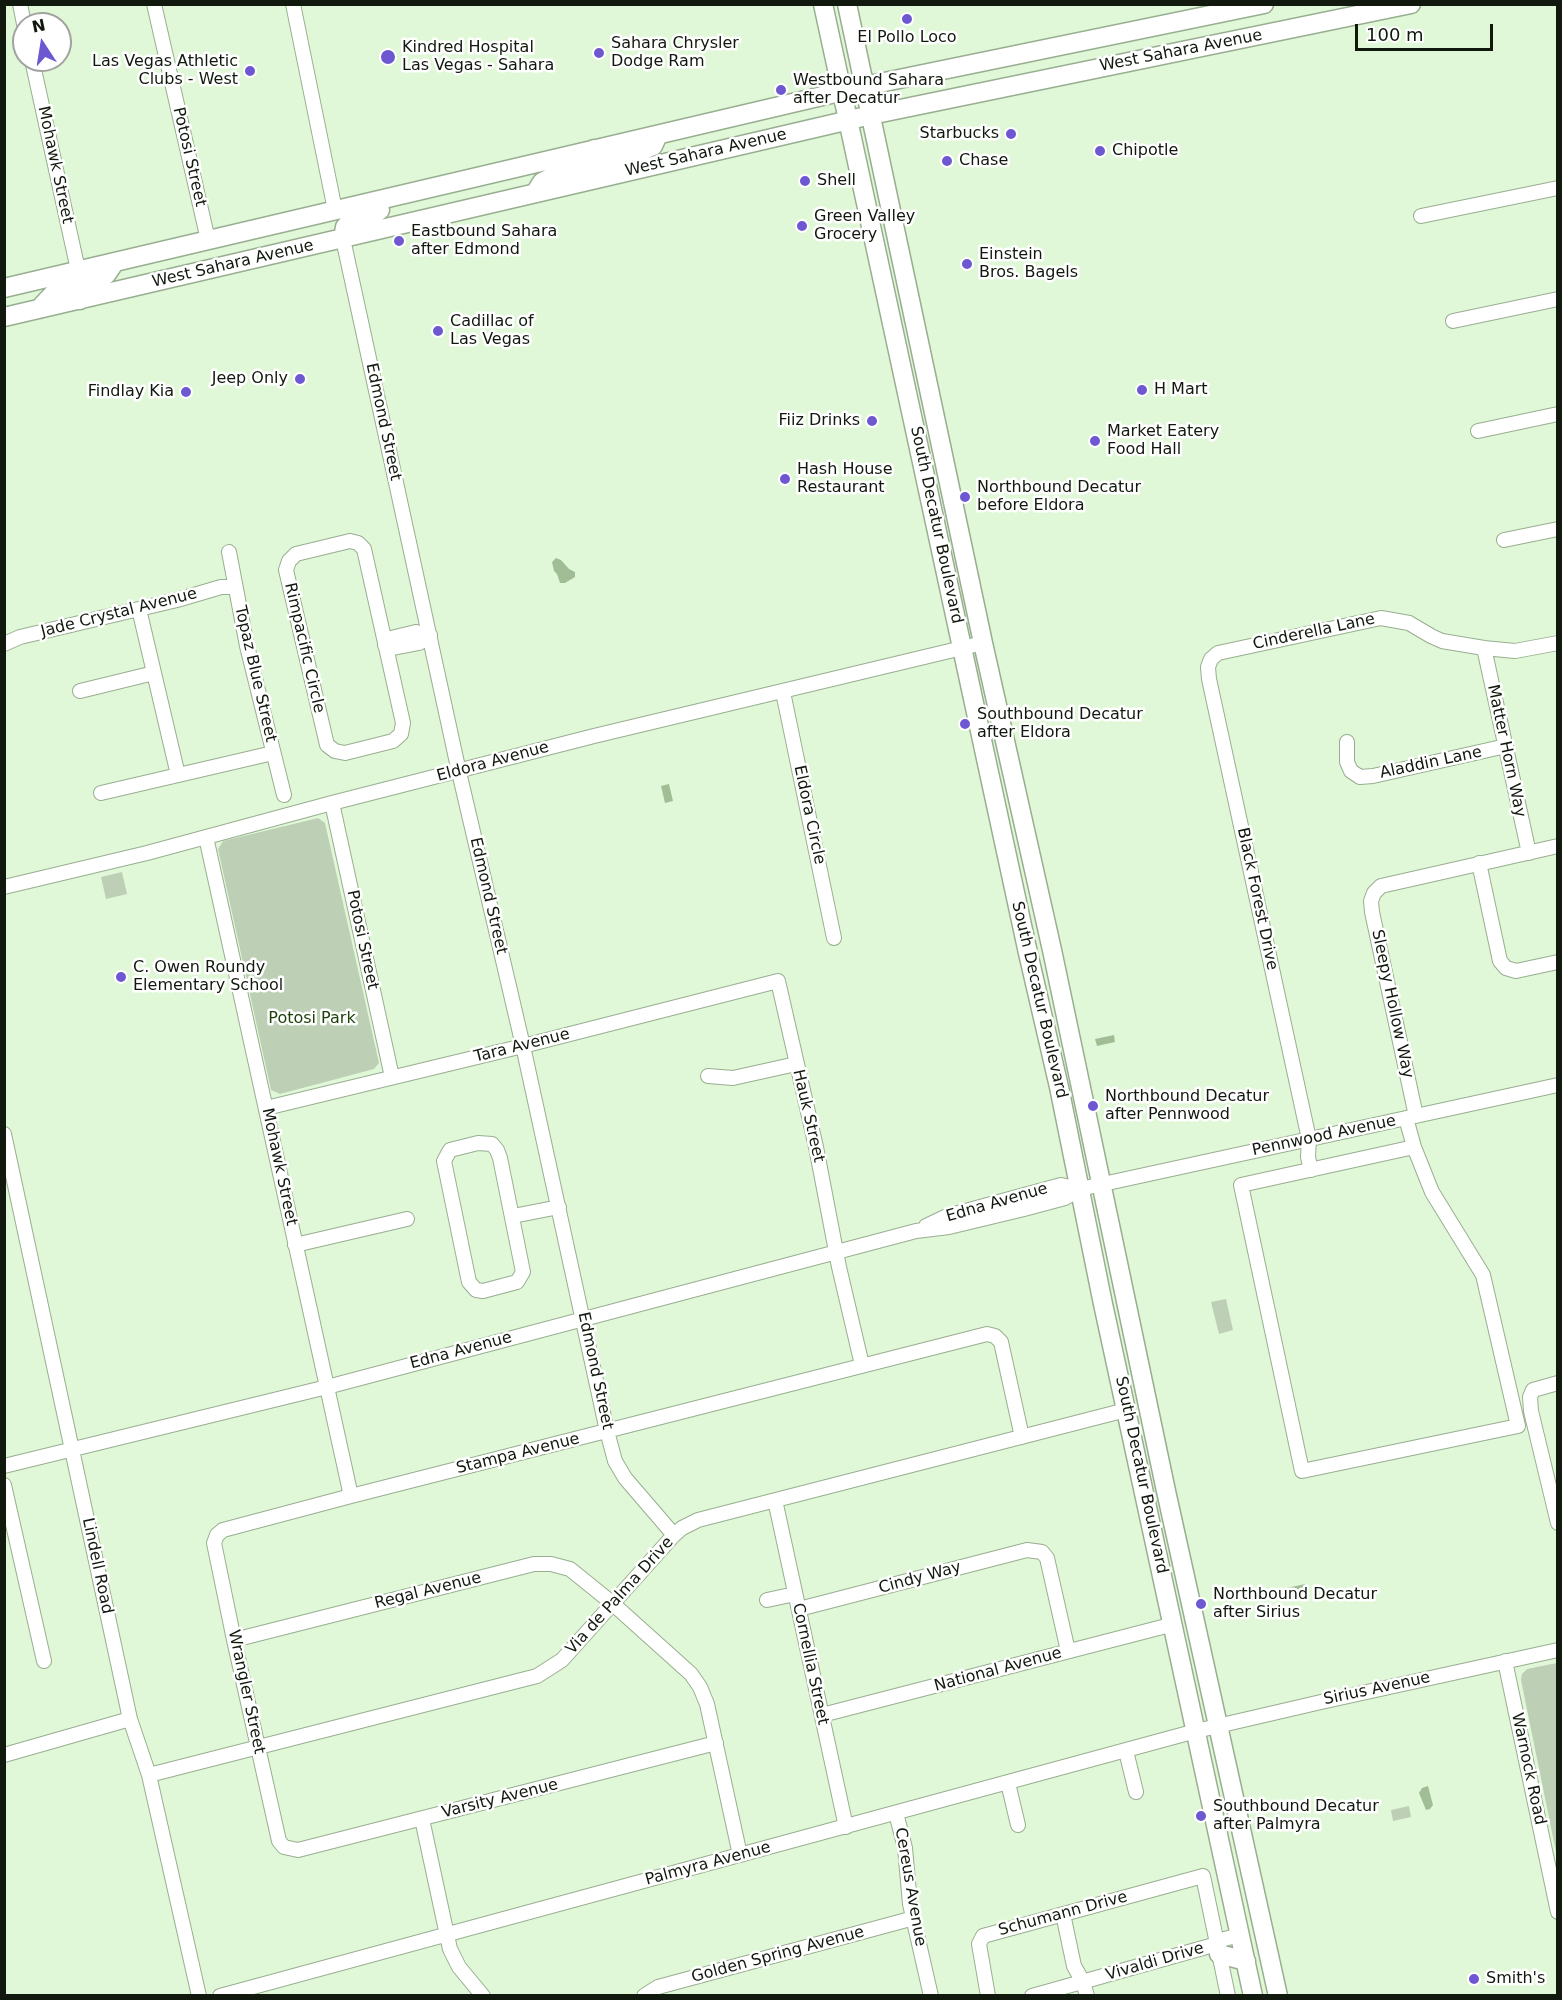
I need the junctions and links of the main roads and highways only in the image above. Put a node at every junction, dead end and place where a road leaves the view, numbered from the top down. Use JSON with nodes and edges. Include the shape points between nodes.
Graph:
{"nodes":[{"id":1,"x":823,"y":4,"type":"edge"},
{"id":2,"x":848,"y":4,"type":"edge"},
{"id":3,"x":1264,"y":4,"type":"edge"},
{"id":4,"x":1344,"y":4,"type":"edge"},
{"id":5,"x":1412,"y":4,"type":"edge"},
{"id":6,"x":1361,"y":10,"type":"edge"},
{"id":7,"x":1170,"y":25,"type":"junction"},
{"id":8,"x":1297,"y":28,"type":"junction"},
{"id":9,"x":1111,"y":37,"type":"junction"},
{"id":10,"x":1107,"y":66,"type":"junction"},
{"id":11,"x":1025,"y":83,"type":"junction"},
{"id":12,"x":865,"y":86,"type":"junction"},
{"id":13,"x":841,"y":92,"type":"junction"},
{"id":14,"x":872,"y":115,"type":"junction"},
{"id":15,"x":847,"y":120,"type":"junction"},
{"id":16,"x":659,"y":134,"type":"junction"},
{"id":17,"x":594,"y":149,"type":"junction"},
{"id":18,"x":605,"y":177,"type":"junction"},
{"id":19,"x":534,"y":194,"type":"junction"},
{"id":20,"x":398,"y":196,"type":"junction"},
{"id":21,"x":335,"y":210,"type":"junction"},
{"id":22,"x":343,"y":239,"type":"junction"},
{"id":23,"x":270,"y":255,"type":"junction"},
{"id":24,"x":115,"y":261,"type":"junction"},
{"id":25,"x":78,"y":270,"type":"junction"},
{"id":26,"x":4,"y":288,"type":"edge"},
{"id":27,"x":80,"y":300,"type":"junction"},
{"id":28,"x":887,"y":301,"type":"junction"},
{"id":29,"x":39,"y":309,"type":"junction"},
{"id":30,"x":4,"y":317,"type":"edge"},
{"id":31,"x":926,"y":373,"type":"junction"},
{"id":32,"x":904,"y":381,"type":"junction"},
{"id":33,"x":943,"y":448,"type":"junction"},
{"id":34,"x":956,"y":511,"type":"junction"},
{"id":35,"x":934,"y":518,"type":"junction"},
{"id":36,"x":1002,"y":833,"type":"junction"},
{"id":37,"x":1047,"y":930,"type":"junction"},
{"id":38,"x":1027,"y":950,"type":"junction"},
{"id":39,"x":1065,"y":1014,"type":"junction"},
{"id":40,"x":1091,"y":1187,"type":"junction"},
{"id":41,"x":1126,"y":1410,"type":"junction"},
{"id":42,"x":1162,"y":1471,"type":"junction"},
{"id":43,"x":1241,"y":1935,"type":"junction"},
{"id":44,"x":1215,"y":1948,"type":"road end"},
{"id":45,"x":1246,"y":1961,"type":"junction"},
{"id":46,"x":1277,"y":1993,"type":"edge"},
{"id":47,"x":1254,"y":1995,"type":"edge"}],
"edges":[{"from":1,"to":13,"type":"main road","name":"South Decatur Boulevard"},
{"from":2,"to":12,"type":"main road","name":"South Decatur Boulevard"},
{"from":3,"to":7,"type":"main road","name":"West Sahara Avenue"},
{"from":4,"to":8,"type":"main road","via":[[1319,11]]},
{"from":5,"to":6,"type":"main road","name":"West Sahara Avenue"},
{"from":6,"to":8,"type":"main road","name":"West Sahara Avenue"},
{"from":7,"to":9,"type":"main road","name":"West Sahara Avenue"},
{"from":7,"to":10,"type":"main road","via":[[1146,41],[1119,48]]},
{"from":8,"to":10,"type":"main road","name":"West Sahara Avenue"},
{"from":9,"to":11,"type":"main road","via":[[1103,50],[1091,58],[1055,66]]},
{"from":9,"to":12,"type":"main road","name":"West Sahara Avenue"},
{"from":10,"to":11,"type":"main road","name":"West Sahara Avenue"},
{"from":11,"to":14,"type":"main road","name":"West Sahara Avenue"},
{"from":12,"to":13,"type":"main road","name":"West Sahara Avenue"},
{"from":12,"to":14,"type":"main road","name":"South Decatur Boulevard"},
{"from":13,"to":15,"type":"main road","name":"South Decatur Boulevard"},
{"from":13,"to":16,"type":"main road","name":"West Sahara Avenue"},
{"from":14,"to":15,"type":"main road","name":"West Sahara Avenue"},
{"from":14,"to":31,"type":"main road","name":"South Decatur Boulevard"},
{"from":15,"to":18,"type":"main road","name":"West Sahara Avenue"},
{"from":15,"to":28,"type":"main road","name":"South Decatur Boulevard"},
{"from":16,"to":17,"type":"main road","name":"West Sahara Avenue"},
{"from":16,"to":18,"type":"main road","via":[[652,146],[610,160],[604,167]]},
{"from":17,"to":19,"type":"main road","via":[[594,160],[589,164],[542,182]]},
{"from":17,"to":20,"type":"main road","name":"West Sahara Avenue"},
{"from":18,"to":19,"type":"main road","name":"West Sahara Avenue"},
{"from":19,"to":22,"type":"main road","name":"West Sahara Avenue"},
{"from":20,"to":21,"type":"main road","name":"West Sahara Avenue"},
{"from":20,"to":22,"type":"main road","via":[[376,213],[351,220]]},
{"from":21,"to":23,"type":"main road","via":[[325,230],[304,236]]},
{"from":21,"to":24,"type":"main road","name":"West Sahara Avenue"},
{"from":22,"to":23,"type":"main road","name":"West Sahara Avenue"},
{"from":23,"to":27,"type":"main road","name":"West Sahara Avenue"},
{"from":24,"to":25,"type":"main road","name":"West Sahara Avenue"},
{"from":24,"to":27,"type":"main road","via":[[106,275],[80,292]]},
{"from":25,"to":26,"type":"main road","name":"West Sahara Avenue"},
{"from":25,"to":29,"type":"main road","via":[[71,285],[52,294]]},
{"from":27,"to":29,"type":"main road","name":"West Sahara Avenue"},
{"from":28,"to":31,"type":"main road","via":[[913,369]]},
{"from":28,"to":32,"type":"main road","name":"South Decatur Boulevard"},
{"from":29,"to":30,"type":"main road","name":"West Sahara Avenue"},
{"from":31,"to":33,"type":"main road","name":"South Decatur Boulevard"},
{"from":32,"to":33,"type":"main road","via":[[915,383],[924,415]]},
{"from":32,"to":35,"type":"main road","name":"South Decatur Boulevard"},
{"from":33,"to":34,"type":"main road","name":"South Decatur Boulevard"},
{"from":34,"to":35,"type":"main road"},
{"from":34,"to":37,"type":"main road","name":"South Decatur Boulevard"},
{"from":35,"to":36,"type":"main road","name":"South Decatur Boulevard"},
{"from":36,"to":37,"type":"main road","via":[[1017,854],[1030,912],[1037,924]]},
{"from":36,"to":38,"type":"main road","name":"South Decatur Boulevard"},
{"from":37,"to":39,"type":"main road","name":"South Decatur Boulevard"},
{"from":38,"to":39,"type":"main road","via":[[1035,950],[1039,955],[1052,1000]]},
{"from":38,"to":40,"type":"main road","name":"South Decatur Boulevard","via":[[1059,1087]]},
{"from":39,"to":40,"type":"main road","name":"South Decatur Boulevard"},
{"from":40,"to":41,"type":"main road","name":"South Decatur Boulevard"},
{"from":40,"to":42,"type":"main road","name":"South Decatur Boulevard"},
{"from":41,"to":42,"type":"main road","via":[[1136,1410],[1142,1419],[1153,1469]]},
{"from":41,"to":43,"type":"main road","name":"South Decatur Boulevard"},
{"from":42,"to":46,"type":"main road","name":"South Decatur Boulevard"},
{"from":43,"to":45,"type":"main road","name":"South Decatur Boulevard"},
{"from":43,"to":46,"type":"main road","via":[[1252,1939],[1262,1977]]},
{"from":44,"to":45,"type":"main road"},
{"from":45,"to":47,"type":"main road","name":"South Decatur Boulevard"}]}
